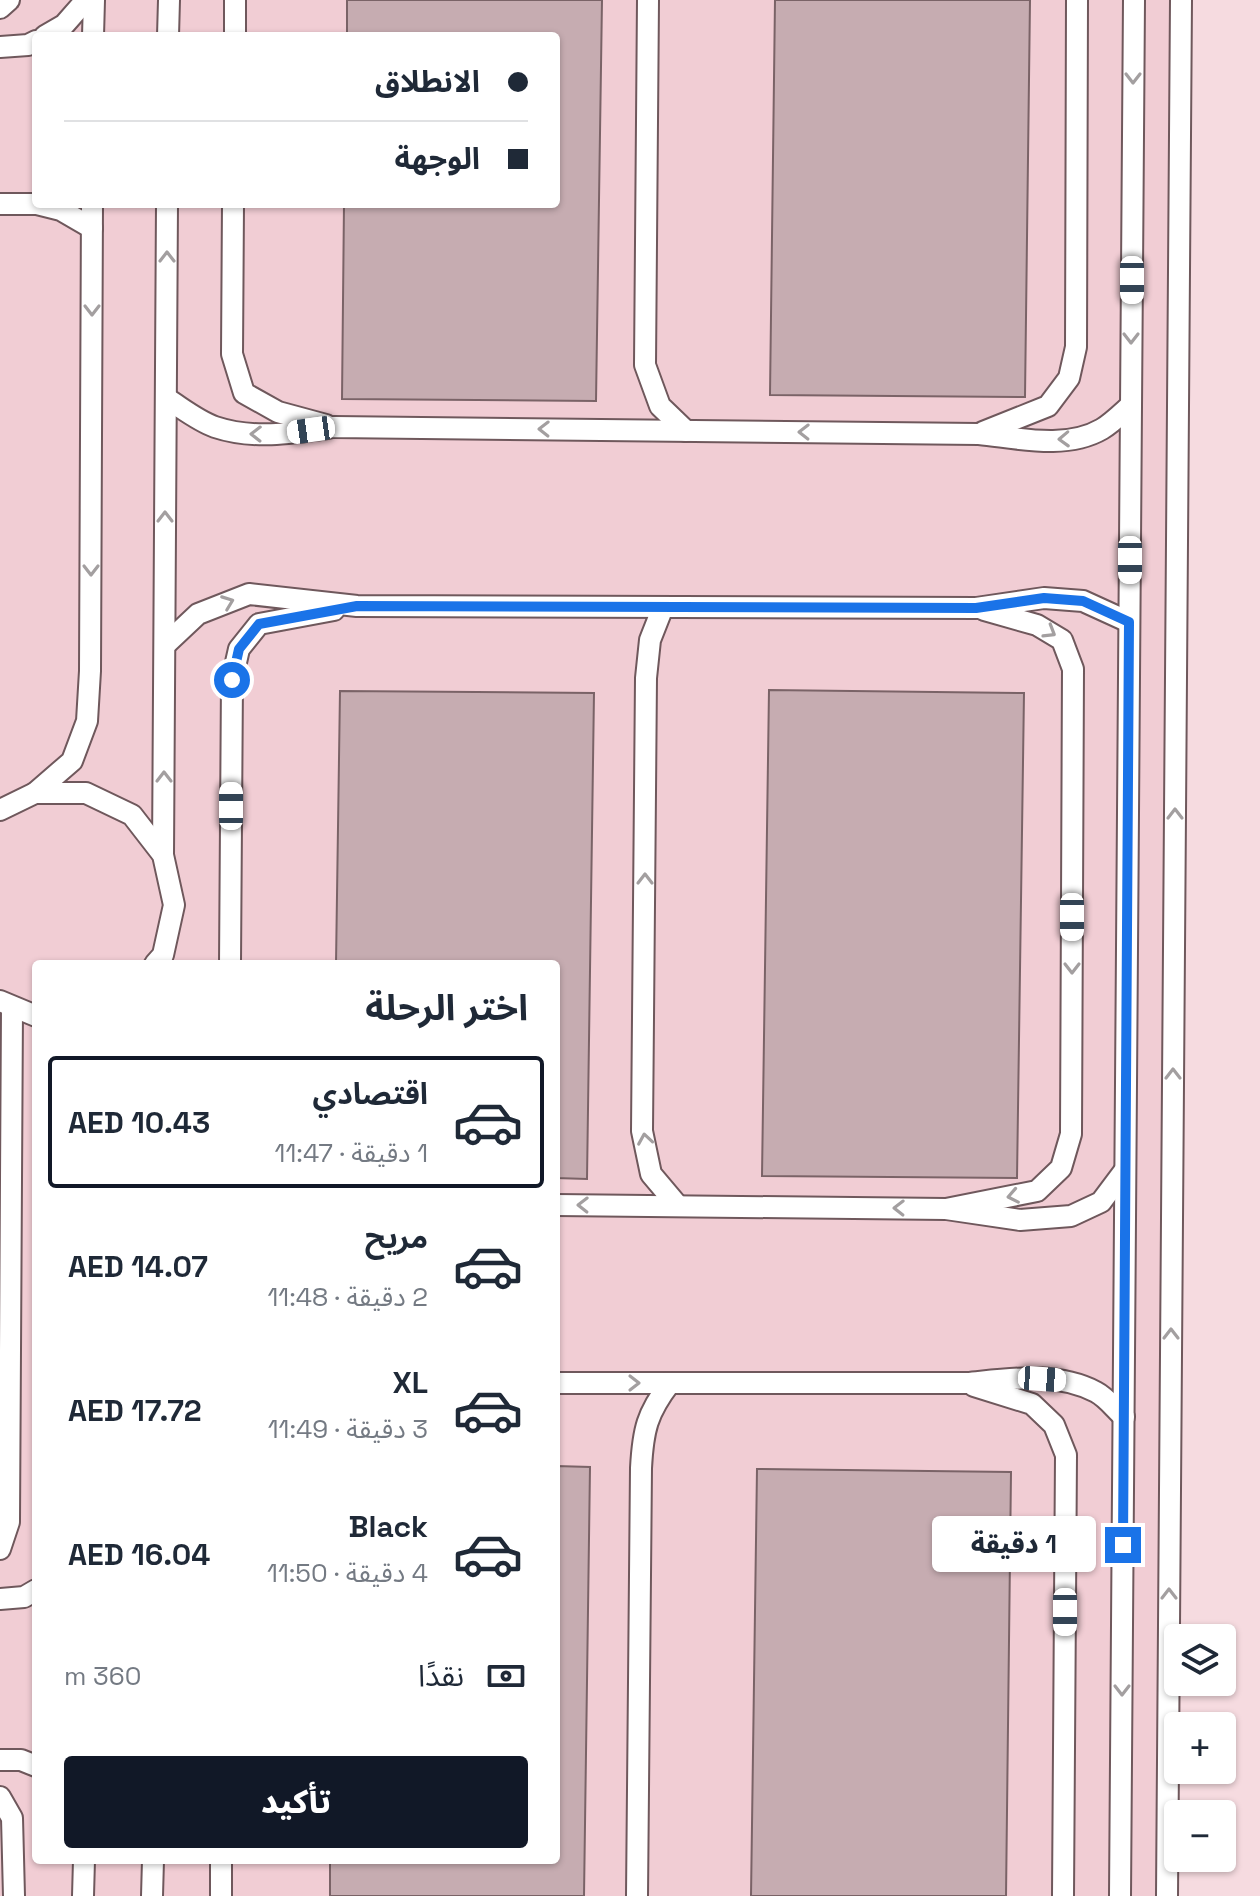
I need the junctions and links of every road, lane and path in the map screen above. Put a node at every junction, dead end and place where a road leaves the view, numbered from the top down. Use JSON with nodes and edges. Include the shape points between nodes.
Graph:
{"nodes":[{"id":1,"x":9,"y":0,"type":"edge"},
{"id":2,"x":86,"y":0,"type":"edge"},
{"id":3,"x":94,"y":0,"type":"edge"},
{"id":4,"x":169,"y":0,"type":"edge"},
{"id":5,"x":235,"y":0,"type":"edge"},
{"id":6,"x":648,"y":0,"type":"edge"},
{"id":7,"x":1077,"y":0,"type":"edge"},
{"id":8,"x":1134,"y":0,"type":"edge"},
{"id":9,"x":1181,"y":0,"type":"edge"},
{"id":10,"x":0,"y":8,"type":"edge"},
{"id":11,"x":52,"y":32,"type":"edge"},
{"id":12,"x":93,"y":32,"type":"edge"},
{"id":13,"x":168,"y":32,"type":"edge"},
{"id":14,"x":235,"y":32,"type":"edge"},
{"id":15,"x":32,"y":43,"type":"edge"},
{"id":16,"x":0,"y":47,"type":"edge"},
{"id":17,"x":0,"y":204,"type":"edge"},
{"id":18,"x":32,"y":204,"type":"edge"},
{"id":19,"x":53,"y":208,"type":"edge"},
{"id":20,"x":92,"y":208,"type":"edge"},
{"id":21,"x":167,"y":208,"type":"edge"},
{"id":22,"x":233,"y":208,"type":"edge"},
{"id":23,"x":92,"y":228,"type":"junction"},
{"id":24,"x":166,"y":398,"type":"junction"},
{"id":25,"x":1131,"y":405,"type":"junction"},
{"id":26,"x":334,"y":427,"type":"junction"},
{"id":27,"x":686,"y":431,"type":"junction"},
{"id":28,"x":979,"y":434,"type":"junction"},
{"id":29,"x":357,"y":606,"type":"junction"},
{"id":30,"x":663,"y":607,"type":"junction"},
{"id":31,"x":976,"y":608,"type":"junction"},
{"id":32,"x":1129,"y":622,"type":"junction"},
{"id":33,"x":165,"y":645,"type":"junction"},
{"id":34,"x":35,"y":793,"type":"junction"},
{"id":35,"x":0,"y":810,"type":"edge"},
{"id":36,"x":163,"y":855,"type":"junction"},
{"id":37,"x":160,"y":960,"type":"edge"},
{"id":38,"x":230,"y":960,"type":"edge"},
{"id":39,"x":6,"y":1004,"type":"edge"},
{"id":40,"x":32,"y":1016,"type":"edge"},
{"id":41,"x":1125,"y":1170,"type":"junction"},
{"id":42,"x":560,"y":1205,"type":"edge"},
{"id":43,"x":678,"y":1206,"type":"junction"},
{"id":44,"x":946,"y":1209,"type":"junction"},
{"id":45,"x":560,"y":1383,"type":"edge"},
{"id":46,"x":670,"y":1383,"type":"junction"},
{"id":47,"x":967,"y":1383,"type":"junction"},
{"id":48,"x":1124,"y":1417,"type":"junction"},
{"id":49,"x":0,"y":1549,"type":"edge"},
{"id":50,"x":32,"y":1592,"type":"edge"},
{"id":51,"x":0,"y":1599,"type":"edge"},
{"id":52,"x":0,"y":1760,"type":"edge"},
{"id":53,"x":32,"y":1764,"type":"edge"},
{"id":54,"x":0,"y":1797,"type":"edge"},
{"id":55,"x":84,"y":1864,"type":"edge"},
{"id":56,"x":153,"y":1864,"type":"edge"},
{"id":57,"x":221,"y":1864,"type":"edge"},
{"id":58,"x":14,"y":1896,"type":"edge"},
{"id":59,"x":83,"y":1896,"type":"edge"},
{"id":60,"x":152,"y":1896,"type":"edge"},
{"id":61,"x":221,"y":1896,"type":"edge"},
{"id":62,"x":637,"y":1896,"type":"edge"},
{"id":63,"x":1063,"y":1896,"type":"edge"},
{"id":64,"x":1120,"y":1896,"type":"edge"},
{"id":65,"x":1167,"y":1896,"type":"edge"}],
"edges":[{"from":1,"to":10,"type":"lane"},
{"from":2,"to":11,"type":"lane"},
{"from":3,"to":12,"type":"lane"},
{"from":4,"to":13,"type":"lane"},
{"from":5,"to":14,"type":"lane"},
{"from":6,"to":27,"type":"lane","via":[[645,365],[660,406]]},
{"from":7,"to":28,"type":"lane","via":[[1076,347],[1069,378],[1048,406]]},
{"from":8,"to":25,"type":"lane","one_way":true},
{"from":65,"to":9,"type":"lane","one_way":true},
{"from":15,"to":16,"type":"lane"},
{"from":17,"to":18,"type":"lane"},
{"from":19,"to":23,"type":"lane"},
{"from":20,"to":23,"type":"lane"},
{"from":24,"to":21,"type":"lane","one_way":true},
{"from":22,"to":26,"type":"lane","via":[[232,354],[244,393],[278,412]]},
{"from":23,"to":34,"type":"lane","one_way":true,"via":[[87,721],[72,761]]},
{"from":26,"to":24,"type":"lane","one_way":true,"via":[[247,434],[213,426]]},
{"from":33,"to":24,"type":"lane","one_way":true},
{"from":25,"to":28,"type":"lane","one_way":true,"via":[[1103,429],[1077,439]]},
{"from":25,"to":32,"type":"lane"},
{"from":27,"to":26,"type":"lane","one_way":true},
{"from":28,"to":27,"type":"lane","one_way":true},
{"from":29,"to":30,"type":"lane"},
{"from":33,"to":29,"type":"lane","one_way":true,"via":[[198,614],[249,594]]},
{"from":29,"to":38,"type":"lane","via":[[259,624],[239,649],[232,680]]},
{"from":30,"to":31,"type":"lane"},
{"from":43,"to":30,"type":"lane","one_way":true,"via":[[651,1174],[642,1131],[646,678],[650,640]]},
{"from":31,"to":32,"type":"lane","via":[[1044,598],[1083,601]]},
{"from":31,"to":44,"type":"lane","one_way":true,"via":[[1037,625],[1062,640],[1073,669],[1071,1134],[1061,1168],[1037,1191]]},
{"from":32,"to":41,"type":"lane"},
{"from":36,"to":33,"type":"lane","one_way":true},
{"from":34,"to":35,"type":"lane"},
{"from":34,"to":36,"type":"lane","via":[[86,793],[132,815]]},
{"from":36,"to":37,"type":"lane","via":[[174,905]]},
{"from":39,"to":40,"type":"lane"},
{"from":39,"to":49,"type":"lane","via":[[9,1522]]},
{"from":41,"to":44,"type":"lane","via":[[1101,1202],[1071,1216],[1020,1220]]},
{"from":41,"to":48,"type":"lane"},
{"from":43,"to":42,"type":"lane","one_way":true},
{"from":44,"to":43,"type":"lane","one_way":true},
{"from":45,"to":46,"type":"lane","one_way":true},
{"from":46,"to":47,"type":"lane"},
{"from":46,"to":62,"type":"lane","via":[[653,1404],[643,1431]]},
{"from":47,"to":48,"type":"lane","via":[[1065,1381],[1097,1393]]},
{"from":47,"to":63,"type":"lane","via":[[1032,1404],[1054,1425],[1066,1455]]},
{"from":48,"to":64,"type":"lane","one_way":true},
{"from":50,"to":51,"type":"lane"},
{"from":52,"to":53,"type":"lane"},
{"from":54,"to":58,"type":"lane","via":[[12,1818]]},
{"from":55,"to":59,"type":"lane"},
{"from":56,"to":60,"type":"lane"},
{"from":57,"to":61,"type":"lane"}]}
